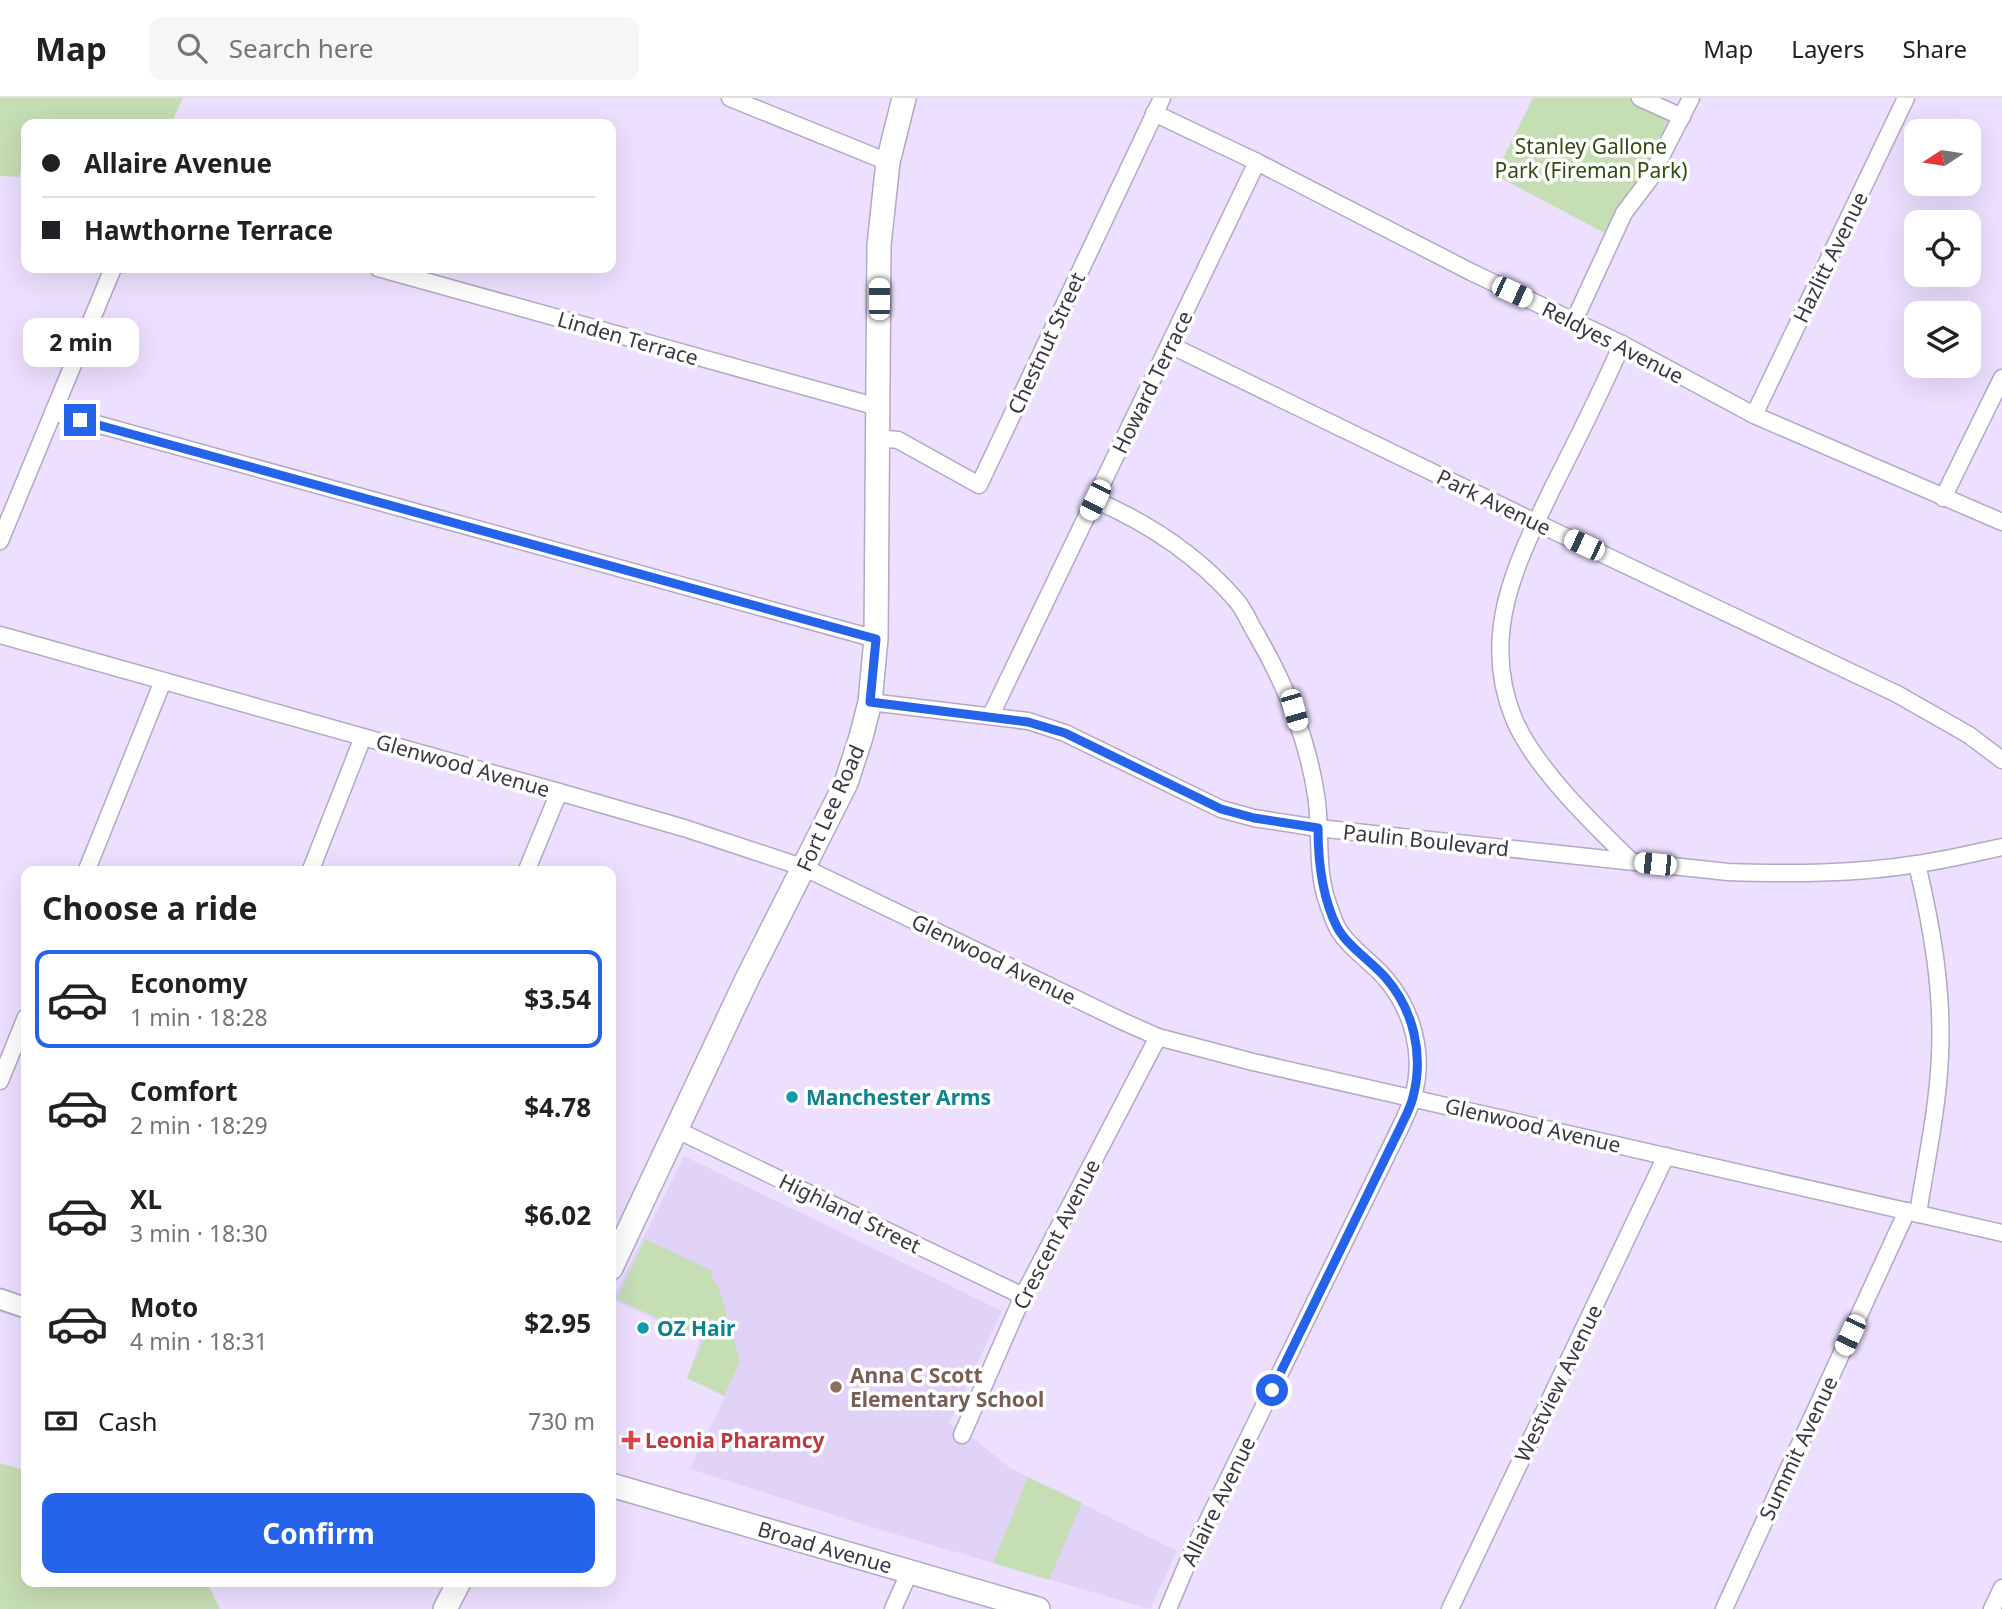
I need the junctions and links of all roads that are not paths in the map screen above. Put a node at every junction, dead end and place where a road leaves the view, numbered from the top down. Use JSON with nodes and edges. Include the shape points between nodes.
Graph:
{"nodes":[{"id":1,"x":730,"y":98,"type":"edge"},
{"id":2,"x":904,"y":98,"type":"edge"},
{"id":3,"x":1640,"y":98,"type":"edge"},
{"id":4,"x":1691,"y":98,"type":"edge"},
{"id":5,"x":1906,"y":98,"type":"edge"},
{"id":6,"x":1158,"y":106,"type":"edge"},
{"id":7,"x":1682,"y":117,"type":"junction"},
{"id":8,"x":888,"y":162,"type":"junction"},
{"id":9,"x":1257,"y":162,"type":"junction"},
{"id":10,"x":111,"y":273,"type":"edge"},
{"id":11,"x":396,"y":273,"type":"edge"},
{"id":12,"x":1574,"y":321,"type":"junction"},
{"id":13,"x":1622,"y":344,"type":"junction"},
{"id":14,"x":1170,"y":345,"type":"junction"},
{"id":15,"x":2002,"y":378,"type":"edge"},
{"id":16,"x":878,"y":407,"type":"junction"},
{"id":17,"x":53,"y":412,"type":"junction"},
{"id":18,"x":1754,"y":415,"type":"junction"},
{"id":19,"x":877,"y":438,"type":"junction"},
{"id":20,"x":1943,"y":498,"type":"junction"},
{"id":21,"x":1095,"y":500,"type":"junction"},
{"id":22,"x":1535,"y":522,"type":"junction"},
{"id":23,"x":2002,"y":522,"type":"edge"},
{"id":24,"x":0,"y":541,"type":"edge"},
{"id":25,"x":0,"y":635,"type":"edge"},
{"id":26,"x":876,"y":639,"type":"junction"},
{"id":27,"x":163,"y":681,"type":"junction"},
{"id":28,"x":870,"y":702,"type":"junction"},
{"id":29,"x":991,"y":715,"type":"junction"},
{"id":30,"x":363,"y":737,"type":"junction"},
{"id":31,"x":2002,"y":760,"type":"edge"},
{"id":32,"x":559,"y":792,"type":"junction"},
{"id":33,"x":1318,"y":828,"type":"junction"},
{"id":34,"x":2002,"y":847,"type":"edge"},
{"id":35,"x":1631,"y":861,"type":"junction"},
{"id":36,"x":1917,"y":864,"type":"junction"},
{"id":37,"x":88,"y":866,"type":"edge"},
{"id":38,"x":312,"y":866,"type":"edge"},
{"id":39,"x":528,"y":866,"type":"edge"},
{"id":40,"x":805,"y":868,"type":"junction"},
{"id":41,"x":21,"y":1029,"type":"edge"},
{"id":42,"x":1158,"y":1037,"type":"junction"},
{"id":43,"x":0,"y":1081,"type":"edge"},
{"id":44,"x":1413,"y":1098,"type":"junction"},
{"id":45,"x":677,"y":1130,"type":"junction"},
{"id":46,"x":1666,"y":1156,"type":"junction"},
{"id":47,"x":1913,"y":1212,"type":"junction"},
{"id":48,"x":2002,"y":1233,"type":"edge"},
{"id":49,"x":616,"y":1258,"type":"edge"},
{"id":50,"x":1023,"y":1296,"type":"junction"},
{"id":51,"x":962,"y":1435,"type":"dead end"},
{"id":52,"x":616,"y":1486,"type":"edge"},
{"id":53,"x":910,"y":1571,"type":"junction"},
{"id":54,"x":456,"y":1587,"type":"edge"},
{"id":55,"x":2002,"y":1588,"type":"edge"},
{"id":56,"x":445,"y":1609,"type":"edge"},
{"id":57,"x":893,"y":1609,"type":"edge"},
{"id":58,"x":1038,"y":1609,"type":"edge"},
{"id":59,"x":1168,"y":1609,"type":"edge"},
{"id":60,"x":1450,"y":1609,"type":"edge"},
{"id":61,"x":1724,"y":1609,"type":"edge"},
{"id":62,"x":1992,"y":1609,"type":"edge"}],
"edges":[{"from":1,"to":8,"type":"street"},
{"from":2,"to":8,"type":"main road","name":"Fort Lee Road"},
{"from":3,"to":7,"type":"street"},
{"from":4,"to":7,"type":"street"},
{"from":5,"to":18,"type":"street","name":"Hazlitt Avenue"},
{"from":6,"to":9,"type":"street","name":"Reldyes Avenue"},
{"from":6,"to":19,"type":"street","name":"Chestnut Street","via":[[979,485],[898,440]]},
{"from":7,"to":12,"type":"street","via":[[1624,213]]},
{"from":8,"to":16,"type":"main road","name":"Fort Lee Road","via":[[879,245]]},
{"from":9,"to":12,"type":"street","name":"Reldyes Avenue"},
{"from":9,"to":14,"type":"street","name":"Howard Terrace"},
{"from":10,"to":17,"type":"street"},
{"from":11,"to":16,"type":"street","name":"Linden Terrace"},
{"from":12,"to":13,"type":"street","name":"Reldyes Avenue"},
{"from":13,"to":18,"type":"street","name":"Reldyes Avenue"},
{"from":13,"to":22,"type":"street"},
{"from":14,"to":21,"type":"street","name":"Howard Terrace"},
{"from":14,"to":22,"type":"street","name":"Park Avenue"},
{"from":15,"to":20,"type":"street"},
{"from":16,"to":19,"type":"main road","name":"Fort Lee Road"},
{"from":17,"to":24,"type":"street"},
{"from":17,"to":26,"type":"street"},
{"from":18,"to":20,"type":"street","name":"Reldyes Avenue"},
{"from":19,"to":26,"type":"main road","name":"Fort Lee Road"},
{"from":20,"to":23,"type":"street","name":"Reldyes Avenue"},
{"from":21,"to":29,"type":"street","name":"Howard Terrace"},
{"from":21,"to":33,"type":"street","name":"Allaire Avenue","via":[[1178,547],[1238,602],[1294,710],[1316,796]]},
{"from":22,"to":31,"type":"street","name":"Park Avenue","via":[[1907,699]]},
{"from":22,"to":35,"type":"street","via":[[1503,610],[1500,668],[1506,696],[1536,758]]},
{"from":25,"to":27,"type":"street","name":"Glenwood Avenue"},
{"from":26,"to":28,"type":"main road","name":"Fort Lee Road"},
{"from":27,"to":30,"type":"street","name":"Glenwood Avenue"},
{"from":27,"to":37,"type":"street"},
{"from":28,"to":29,"type":"street","name":"Paulin Boulevard"},
{"from":28,"to":40,"type":"main road","name":"Fort Lee Road","via":[[846,783]]},
{"from":29,"to":33,"type":"street","name":"Paulin Boulevard","via":[[1065,733],[1221,809]]},
{"from":30,"to":32,"type":"street","name":"Glenwood Avenue"},
{"from":30,"to":38,"type":"street"},
{"from":32,"to":39,"type":"street"},
{"from":32,"to":40,"type":"street","name":"Glenwood Avenue"},
{"from":33,"to":35,"type":"street","name":"Paulin Boulevard"},
{"from":33,"to":44,"type":"street","name":"Allaire Avenue","via":[[1320,869],[1338,929],[1384,977],[1411,1021],[1418,1063]]},
{"from":34,"to":36,"type":"street","name":"Paulin Boulevard"},
{"from":35,"to":36,"type":"street","name":"Paulin Boulevard","via":[[1793,874]]},
{"from":36,"to":47,"type":"street","name":"Summit Avenue","via":[[1936,955],[1940,1055],[1937,1094]]},
{"from":40,"to":42,"type":"street","name":"Glenwood Avenue"},
{"from":40,"to":45,"type":"main road","name":"Fort Lee Road"},
{"from":41,"to":43,"type":"street"},
{"from":42,"to":44,"type":"street","name":"Glenwood Avenue"},
{"from":42,"to":50,"type":"street","name":"Crescent Avenue"},
{"from":44,"to":46,"type":"street","name":"Glenwood Avenue"},
{"from":44,"to":59,"type":"street","name":"Allaire Avenue"},
{"from":45,"to":49,"type":"main road","name":"Fort Lee Road"},
{"from":45,"to":50,"type":"street","name":"Highland Street"},
{"from":46,"to":47,"type":"street","name":"Glenwood Avenue"},
{"from":46,"to":60,"type":"street","name":"Westview Avenue"},
{"from":47,"to":48,"type":"street","name":"Glenwood Avenue"},
{"from":47,"to":61,"type":"street","name":"Summit Avenue"},
{"from":50,"to":51,"type":"street","name":"Crescent Avenue"},
{"from":52,"to":53,"type":"main road","name":"Broad Avenue"},
{"from":53,"to":57,"type":"street"},
{"from":53,"to":58,"type":"main road","name":"Broad Avenue"},
{"from":54,"to":56,"type":"main road"},
{"from":55,"to":62,"type":"street"}]}
